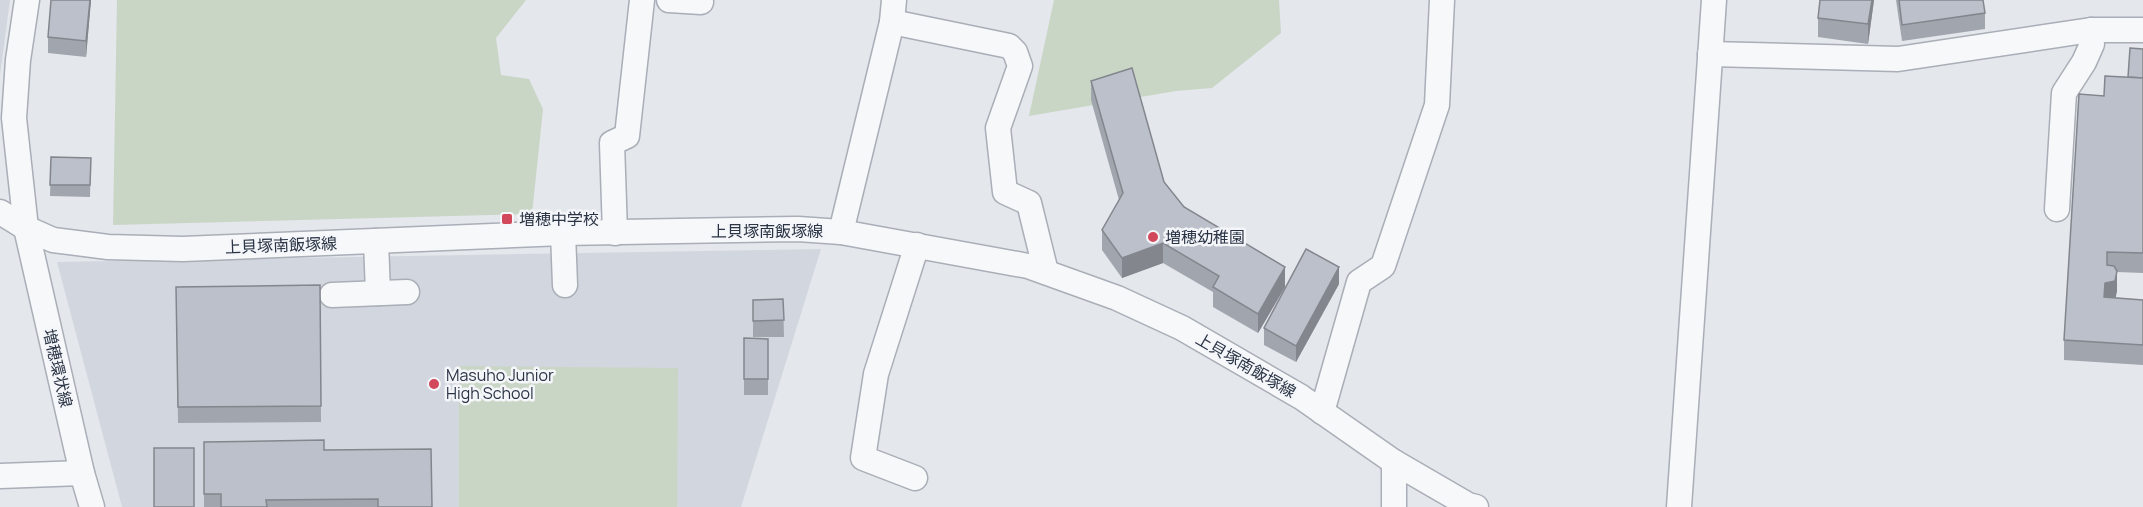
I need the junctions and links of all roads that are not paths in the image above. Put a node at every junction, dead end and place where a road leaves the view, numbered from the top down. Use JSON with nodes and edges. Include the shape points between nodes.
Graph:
{"nodes":[{"id":1,"x":27,"y":0,"type":"edge"},
{"id":2,"x":642,"y":0,"type":"edge"},
{"id":3,"x":669,"y":0,"type":"edge"},
{"id":4,"x":1442,"y":0,"type":"edge"},
{"id":5,"x":1714,"y":0,"type":"edge"},
{"id":6,"x":701,"y":2,"type":"dead end"},
{"id":7,"x":893,"y":11,"type":"edge"},
{"id":8,"x":2091,"y":30,"type":"junction"},
{"id":9,"x":2143,"y":30,"type":"edge"},
{"id":10,"x":1710,"y":54,"type":"junction"},
{"id":11,"x":2057,"y":209,"type":"dead end"},
{"id":12,"x":0,"y":212,"type":"edge"},
{"id":13,"x":26,"y":228,"type":"junction"},
{"id":14,"x":841,"y":232,"type":"junction"},
{"id":15,"x":563,"y":233,"type":"junction"},
{"id":16,"x":615,"y":233,"type":"junction"},
{"id":17,"x":376,"y":241,"type":"junction"},
{"id":18,"x":917,"y":246,"type":"junction"},
{"id":19,"x":1046,"y":272,"type":"junction"},
{"id":20,"x":565,"y":285,"type":"dead end"},
{"id":21,"x":407,"y":292,"type":"dead end"},
{"id":22,"x":378,"y":293,"type":"junction"},
{"id":23,"x":332,"y":295,"type":"dead end"},
{"id":24,"x":1322,"y":412,"type":"junction"},
{"id":25,"x":1394,"y":462,"type":"junction"},
{"id":26,"x":82,"y":473,"type":"junction"},
{"id":27,"x":0,"y":476,"type":"edge"},
{"id":28,"x":915,"y":478,"type":"dead end"},
{"id":29,"x":92,"y":507,"type":"edge"},
{"id":30,"x":1394,"y":507,"type":"edge"},
{"id":31,"x":1476,"y":507,"type":"edge"},
{"id":32,"x":1679,"y":507,"type":"edge"}],
"edges":[{"from":1,"to":13,"type":"street","name":"増穂環状線","via":[[14,118]]},
{"from":2,"to":16,"type":"street","via":[[627,136],[612,143]]},
{"from":3,"to":6,"type":"street"},
{"from":4,"to":24,"type":"street","via":[[1437,105],[1383,266],[1359,282]]},
{"from":5,"to":10,"type":"street"},
{"from":7,"to":14,"type":"street"},
{"from":7,"to":19,"type":"street","via":[[1009,46],[1015,52],[1020,66],[999,128],[1005,192],[1029,203]]},
{"from":8,"to":9,"type":"street"},
{"from":8,"to":10,"type":"street","via":[[1898,59]]},
{"from":8,"to":11,"type":"street","via":[[2092,44],[2064,93]]},
{"from":10,"to":32,"type":"street"},
{"from":12,"to":13,"type":"street","name":"上貝塚南飯塚線"},
{"from":13,"to":17,"type":"street","name":"上貝塚南飯塚線","via":[[53,240],[108,247],[183,249]]},
{"from":13,"to":26,"type":"street","name":"増穂環状線"},
{"from":14,"to":16,"type":"street","name":"上貝塚南飯塚線","via":[[798,229]]},
{"from":14,"to":18,"type":"street","name":"上貝塚南飯塚線"},
{"from":15,"to":16,"type":"street","name":"上貝塚南飯塚線"},
{"from":15,"to":17,"type":"street","name":"上貝塚南飯塚線"},
{"from":15,"to":20,"type":"street"},
{"from":17,"to":22,"type":"street"},
{"from":18,"to":19,"type":"street","name":"上貝塚南飯塚線"},
{"from":18,"to":28,"type":"street","via":[[876,374],[863,458]]},
{"from":19,"to":24,"type":"street","name":"上貝塚南飯塚線","via":[[1182,328]]},
{"from":21,"to":22,"type":"street"},
{"from":22,"to":23,"type":"street"},
{"from":24,"to":25,"type":"street","name":"上貝塚南飯塚線"},
{"from":25,"to":30,"type":"street"},
{"from":25,"to":31,"type":"street","name":"上貝塚南飯塚線"},
{"from":26,"to":27,"type":"street"},
{"from":26,"to":29,"type":"street","name":"増穂環状線"}]}
